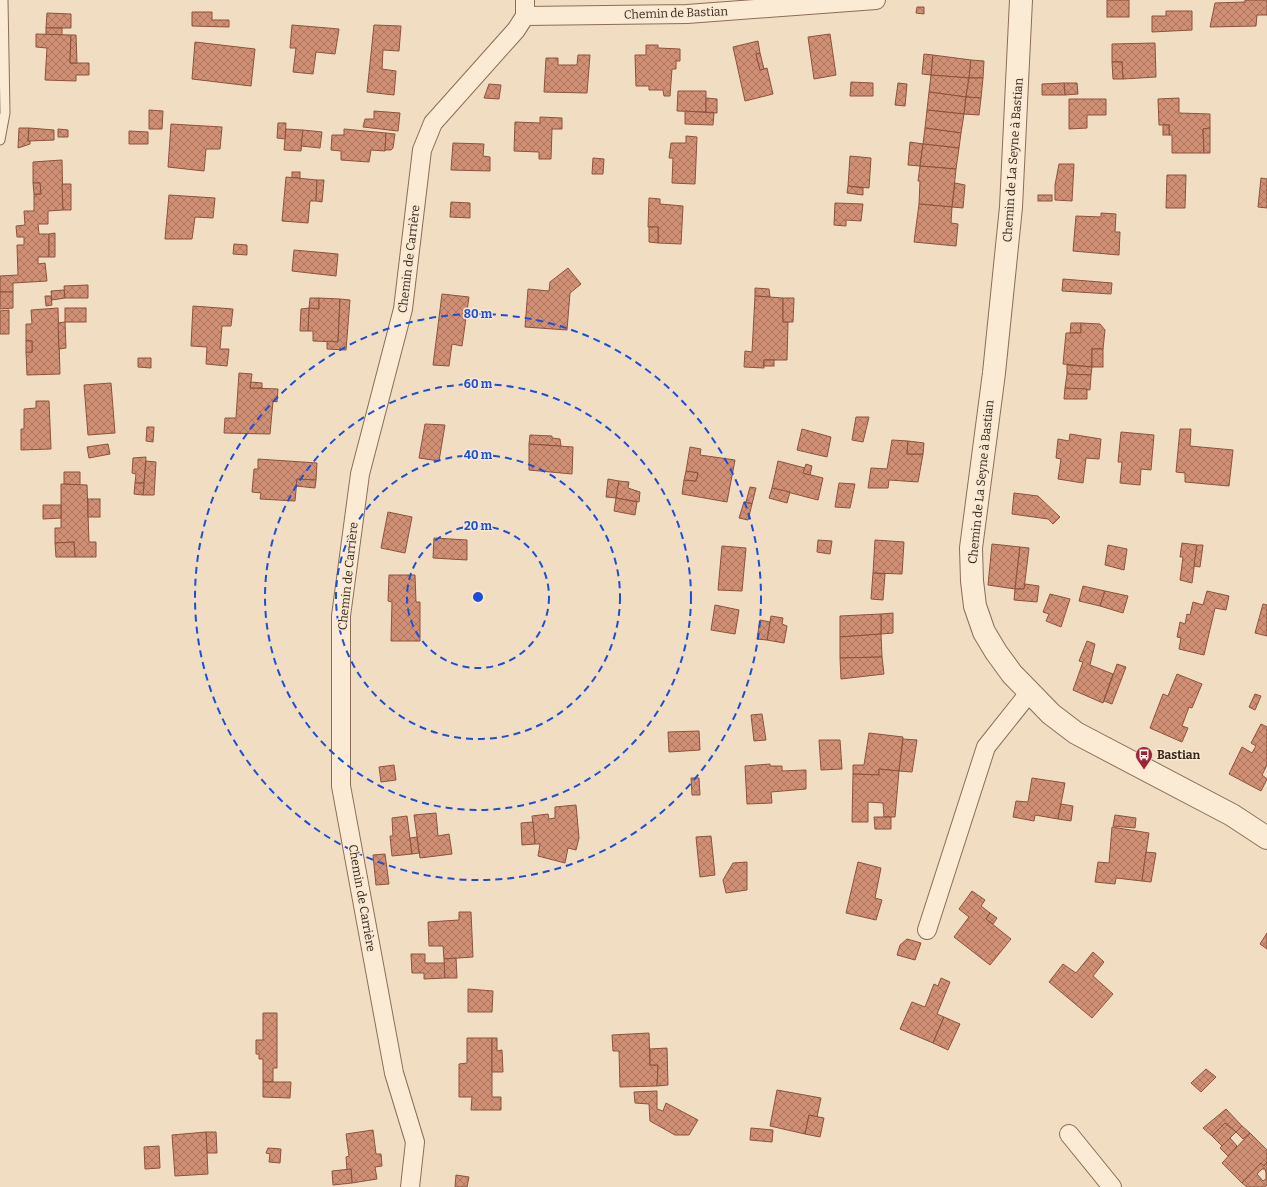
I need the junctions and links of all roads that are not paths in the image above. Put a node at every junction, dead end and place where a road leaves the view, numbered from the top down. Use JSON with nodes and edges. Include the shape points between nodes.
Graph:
{"nodes":[{"id":1,"x":2,"y":0,"type":"edge"},
{"id":2,"x":876,"y":0,"type":"edge"},
{"id":3,"x":1021,"y":0,"type":"edge"},
{"id":4,"x":525,"y":8,"type":"edge"},
{"id":5,"x":0,"y":140,"type":"edge"},
{"id":6,"x":1029,"y":693,"type":"junction"},
{"id":7,"x":1267,"y":838,"type":"edge"},
{"id":8,"x":927,"y":930,"type":"dead end"},
{"id":9,"x":1069,"y":1134,"type":"dead end"},
{"id":10,"x":410,"y":1187,"type":"edge"},
{"id":11,"x":1112,"y":1187,"type":"edge"}],
"edges":[{"from":1,"to":5,"type":"lane","via":[[5,113]]},
{"from":2,"to":4,"type":"street","name":"Chemin de Bastian","via":[[687,14]]},
{"from":3,"to":6,"type":"street","name":"Chemin de La Seyne à Bastian","via":[[1011,206],[994,373],[971,548],[975,606],[984,632],[1012,674]]},
{"from":4,"to":10,"type":"street","name":"Chemin de Carrière","via":[[516,30],[433,123],[422,150],[403,310],[360,474],[341,616],[341,786],[394,1073],[415,1142]]},
{"from":6,"to":7,"type":"street","name":"Chemin de La Seyne à Bastian","via":[[1076,733],[1232,815]]},
{"from":6,"to":8,"type":"street","via":[[986,747]]},
{"from":9,"to":11,"type":"street"}]}
